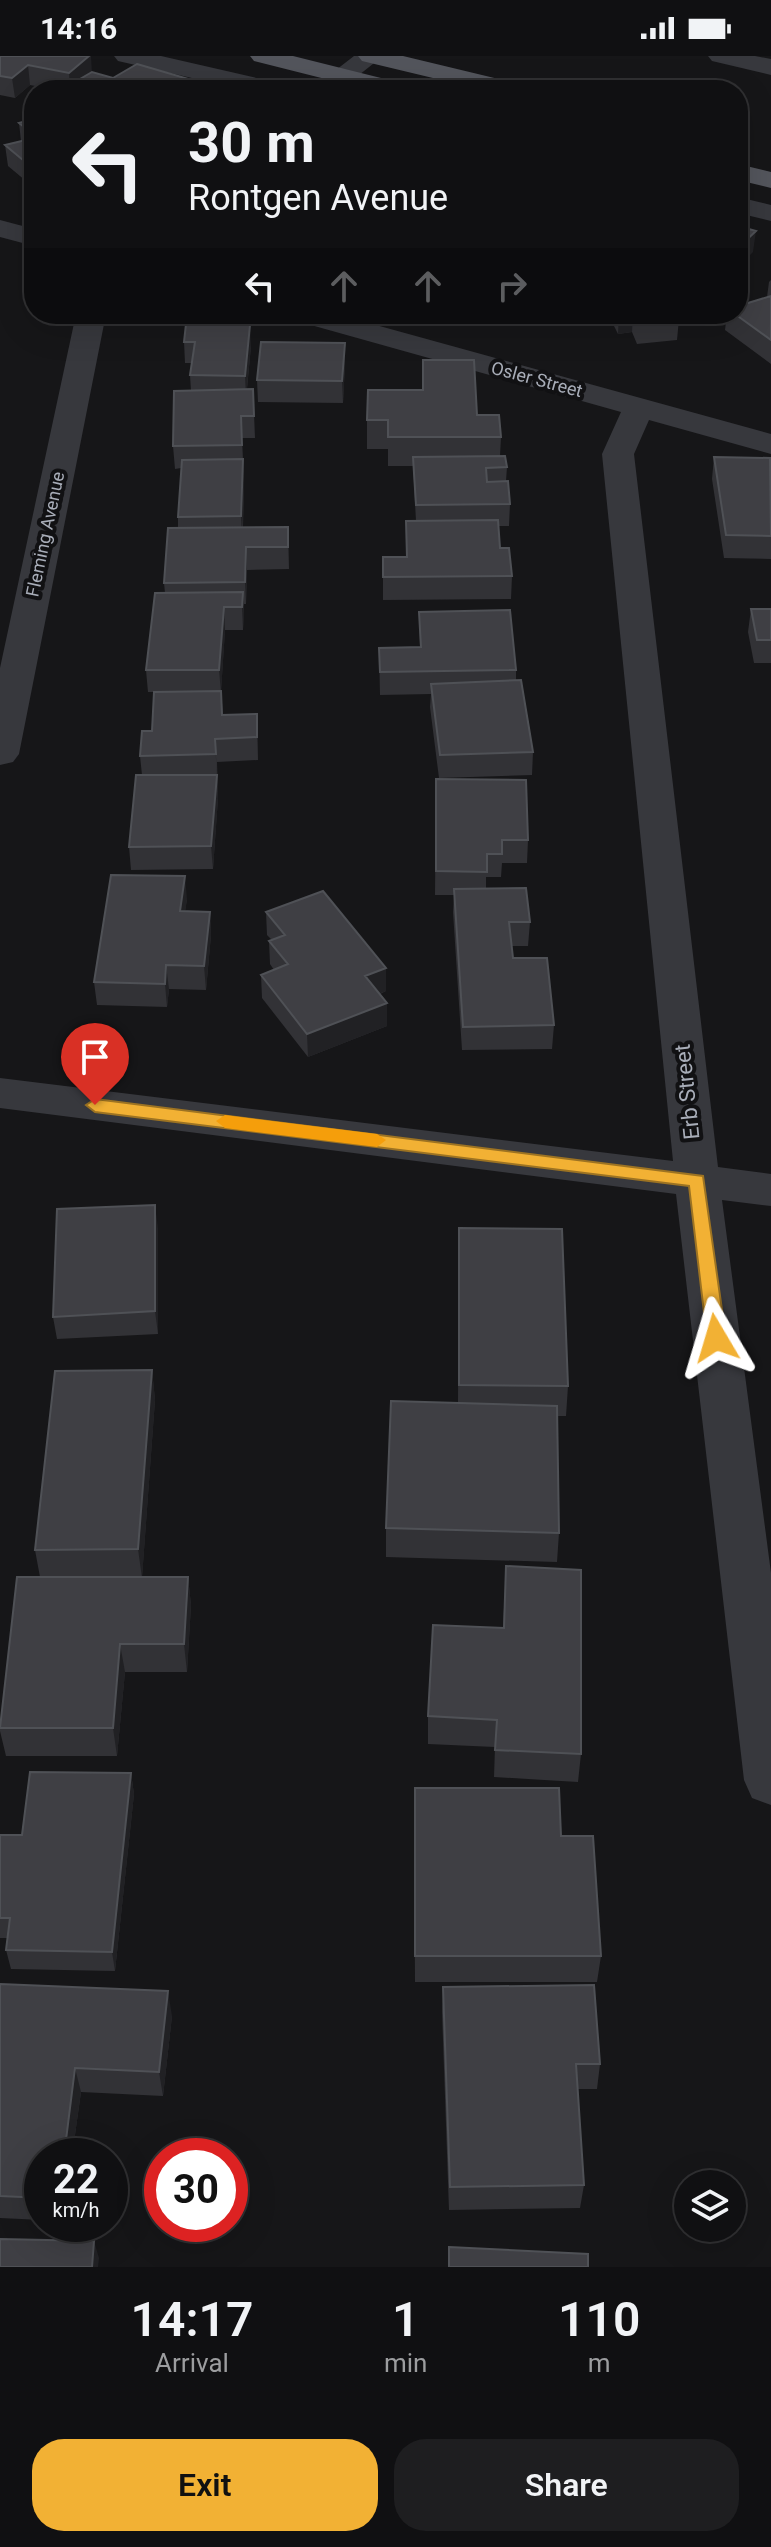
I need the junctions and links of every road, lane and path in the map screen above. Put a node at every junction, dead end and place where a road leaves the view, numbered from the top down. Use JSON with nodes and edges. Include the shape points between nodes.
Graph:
{"nodes":[{"id":1,"x":127,"y":56,"type":"edge"},
{"id":2,"x":263,"y":56,"type":"edge"},
{"id":3,"x":370,"y":56,"type":"edge"},
{"id":4,"x":721,"y":56,"type":"edge"},
{"id":5,"x":771,"y":67,"type":"edge"},
{"id":6,"x":234,"y":80,"type":"edge"},
{"id":7,"x":325,"y":80,"type":"edge"},
{"id":8,"x":337,"y":80,"type":"edge"},
{"id":9,"x":472,"y":80,"type":"edge"},
{"id":10,"x":748,"y":174,"type":"edge"},
{"id":11,"x":771,"y":180,"type":"edge"},
{"id":12,"x":748,"y":207,"type":"edge"},
{"id":13,"x":771,"y":213,"type":"edge"},
{"id":14,"x":0,"y":228,"type":"edge"},
{"id":15,"x":24,"y":235,"type":"edge"},
{"id":16,"x":89,"y":324,"type":"edge"},
{"id":17,"x":339,"y":324,"type":"edge"},
{"id":18,"x":639,"y":407,"type":"junction"},
{"id":19,"x":771,"y":444,"type":"edge"},
{"id":20,"x":0,"y":754,"type":"edge"},
{"id":21,"x":0,"y":1093,"type":"edge"},
{"id":22,"x":697,"y":1180,"type":"junction"},
{"id":23,"x":771,"y":1190,"type":"edge"},
{"id":24,"x":771,"y":1780,"type":"edge"}],
"edges":[{"from":1,"to":6,"type":"street"},
{"from":2,"to":7,"type":"main road"},
{"from":3,"to":8,"type":"street"},
{"from":3,"to":9,"type":"main road"},
{"from":4,"to":5,"type":"street"},
{"from":10,"to":11,"type":"main road"},
{"from":12,"to":13,"type":"street"},
{"from":14,"to":15,"type":"street"},
{"from":16,"to":20,"type":"street","name":"Fleming Avenue"},
{"from":17,"to":18,"type":"street","name":"Osler Street"},
{"from":18,"to":19,"type":"street","name":"Osler Street"},
{"from":18,"to":22,"type":"street","name":"Erb Street","via":[[618,454]]},
{"from":21,"to":22,"type":"street"},
{"from":22,"to":23,"type":"street"},
{"from":22,"to":24,"type":"street","name":"Erb Street"}]}
